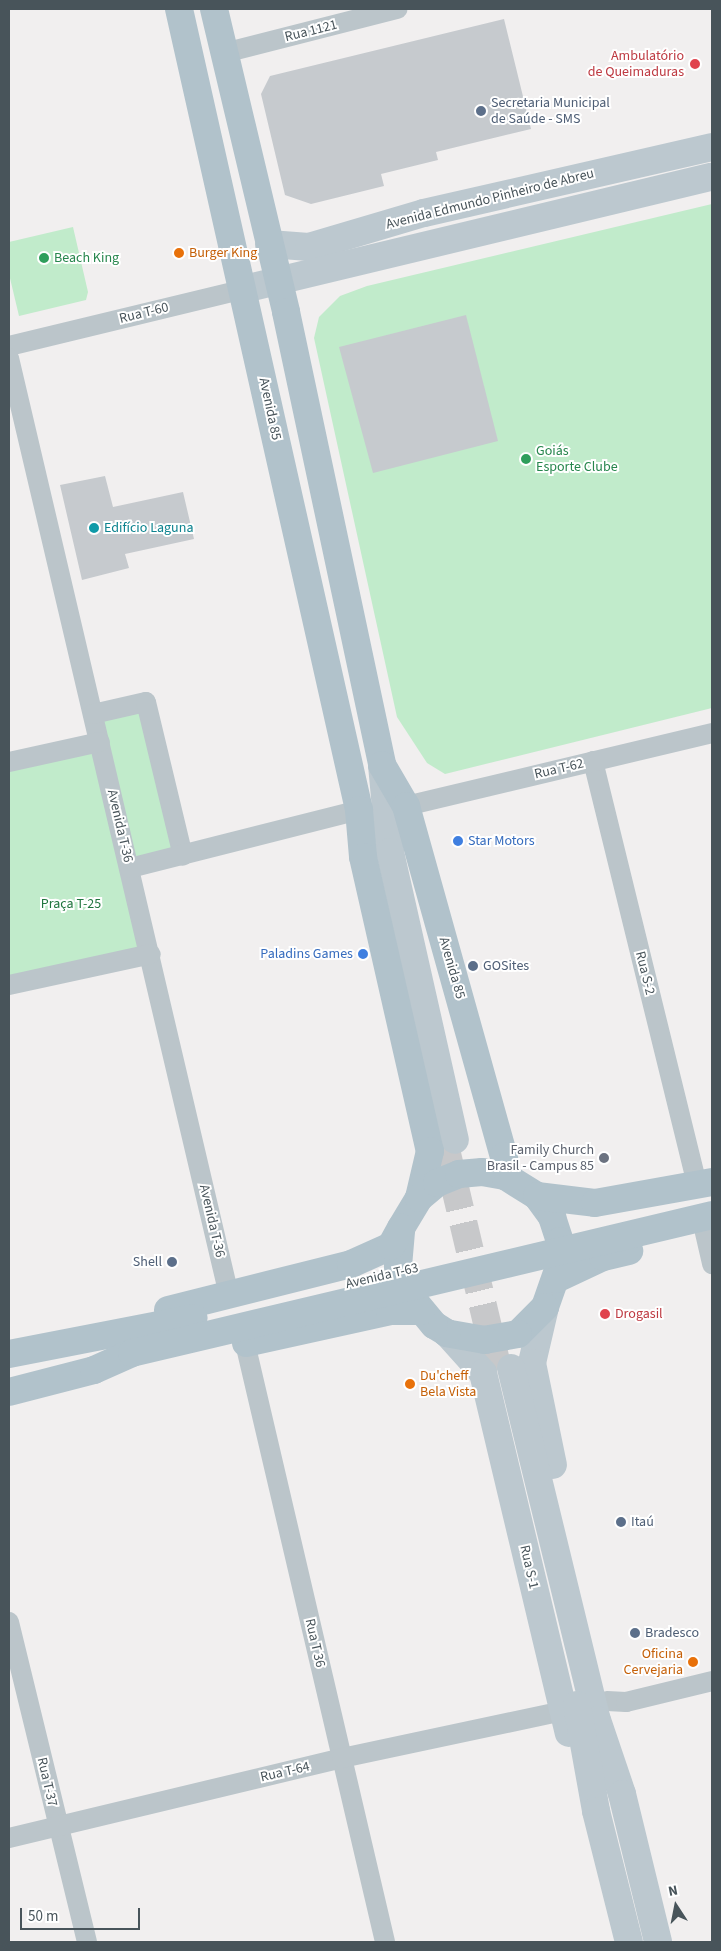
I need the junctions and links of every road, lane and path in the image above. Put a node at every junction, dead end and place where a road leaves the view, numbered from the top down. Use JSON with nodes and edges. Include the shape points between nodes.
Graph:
{"nodes":[{"id":1,"x":178,"y":9,"type":"edge"},
{"id":2,"x":214,"y":9,"type":"edge"},
{"id":3,"x":398,"y":9,"type":"edge"},
{"id":4,"x":224,"y":53,"type":"junction"},
{"id":5,"x":712,"y":147,"type":"edge"},
{"id":6,"x":712,"y":178,"type":"edge"},
{"id":7,"x":269,"y":244,"type":"junction"},
{"id":8,"x":278,"y":281,"type":"junction"},
{"id":9,"x":244,"y":289,"type":"junction"},
{"id":10,"x":9,"y":346,"type":"edge"},
{"id":11,"x":9,"y":358,"type":"edge"},
{"id":12,"x":93,"y":714,"type":"junction"},
{"id":13,"x":712,"y":732,"type":"edge"},
{"id":14,"x":100,"y":742,"type":"junction"},
{"id":15,"x":594,"y":761,"type":"junction"},
{"id":16,"x":9,"y":762,"type":"edge"},
{"id":17,"x":382,"y":765,"type":"junction"},
{"id":18,"x":406,"y":806,"type":"junction"},
{"id":19,"x":359,"y":810,"type":"junction"},
{"id":20,"x":183,"y":856,"type":"junction"},
{"id":21,"x":130,"y":868,"type":"junction"},
{"id":22,"x":151,"y":954,"type":"junction"},
{"id":23,"x":9,"y":985,"type":"edge"},
{"id":24,"x":505,"y":1176,"type":"junction"},
{"id":25,"x":707,"y":1188,"type":"edge"},
{"id":26,"x":537,"y":1196,"type":"junction"},
{"id":27,"x":419,"y":1198,"type":"junction"},
{"id":28,"x":710,"y":1227,"type":"edge"},
{"id":29,"x":401,"y":1228,"type":"junction"},
{"id":30,"x":606,"y":1231,"type":"junction"},
{"id":31,"x":712,"y":1264,"type":"edge"},
{"id":32,"x":556,"y":1279,"type":"junction"},
{"id":33,"x":228,"y":1295,"type":"junction"},
{"id":34,"x":325,"y":1297,"type":"junction"},
{"id":35,"x":545,"y":1307,"type":"junction"},
{"id":36,"x":421,"y":1311,"type":"junction"},
{"id":37,"x":447,"y":1333,"type":"junction"},
{"id":38,"x":245,"y":1343,"type":"junction"},
{"id":39,"x":49,"y":1345,"type":"junction"},
{"id":40,"x":9,"y":1354,"type":"edge"},
{"id":41,"x":94,"y":1370,"type":"junction"},
{"id":42,"x":9,"y":1392,"type":"edge"},
{"id":43,"x":9,"y":1622,"type":"edge"},
{"id":44,"x":712,"y":1681,"type":"edge"},
{"id":45,"x":607,"y":1701,"type":"junction"},
{"id":46,"x":563,"y":1711,"type":"junction"},
{"id":47,"x":342,"y":1758,"type":"junction"},
{"id":48,"x":622,"y":1794,"type":"junction"},
{"id":49,"x":596,"y":1811,"type":"junction"},
{"id":50,"x":57,"y":1826,"type":"junction"},
{"id":51,"x":9,"y":1838,"type":"edge"},
{"id":52,"x":86,"y":1942,"type":"edge"},
{"id":53,"x":386,"y":1942,"type":"edge"},
{"id":54,"x":629,"y":1942,"type":"edge"},
{"id":55,"x":658,"y":1942,"type":"edge"}],
"edges":[{"from":1,"to":9,"type":"main road","name":"Avenida 85"},
{"from":2,"to":4,"type":"main road","name":"Avenida 85"},
{"from":3,"to":4,"type":"street","name":"Rua 1121"},
{"from":4,"to":7,"type":"main road","name":"Avenida 85"},
{"from":5,"to":7,"type":"main road","name":"Avenida Edmundo Pinheiro de Abreu","via":[[424,213],[309,247]]},
{"from":6,"to":8,"type":"main road"},
{"from":7,"to":8,"type":"main road","name":"Avenida 85"},
{"from":8,"to":9,"type":"main road","name":"Rua T-60"},
{"from":8,"to":17,"type":"main road","name":"Avenida 85"},
{"from":9,"to":10,"type":"street","name":"Rua T-60"},
{"from":9,"to":19,"type":"main road","name":"Avenida 85"},
{"from":11,"to":12,"type":"street","name":"Avenida T-36"},
{"from":12,"to":14,"type":"street","name":"Avenida T-36"},
{"from":12,"to":20,"type":"street","via":[[146,702]]},
{"from":13,"to":15,"type":"street","name":"Rua T-62"},
{"from":14,"to":16,"type":"street"},
{"from":14,"to":21,"type":"street","name":"Avenida T-36"},
{"from":15,"to":18,"type":"street","name":"Rua T-62"},
{"from":15,"to":25,"type":"street","name":"Rua S-2"},
{"from":17,"to":18,"type":"main road","name":"Avenida 85"},
{"from":17,"to":19,"type":"main road","name":"Avenida 85","via":[[390,852],[449,1140]]},
{"from":18,"to":24,"type":"main road","name":"Avenida 85","via":[[504,1156]]},
{"from":19,"to":20,"type":"street"},
{"from":19,"to":27,"type":"main road","name":"Avenida 85","via":[[363,857],[430,1151]]},
{"from":20,"to":21,"type":"street"},
{"from":21,"to":22,"type":"street","name":"Avenida T-36"},
{"from":22,"to":23,"type":"street"},
{"from":22,"to":33,"type":"street","name":"Avenida T-36"},
{"from":24,"to":26,"type":"main road"},
{"from":24,"to":27,"type":"main road","via":[[482,1172],[459,1174],[437,1183]]},
{"from":25,"to":26,"type":"main road","via":[[594,1203]]},
{"from":25,"to":30,"type":"main road","name":"Avenida T-63"},
{"from":26,"to":32,"type":"main road","via":[[552,1217],[560,1241]]},
{"from":27,"to":29,"type":"main road"},
{"from":28,"to":30,"type":"main road","name":"Avenida T-63"},
{"from":28,"to":31,"type":"street"},
{"from":28,"to":32,"type":"main road","via":[[603,1257]]},
{"from":29,"to":33,"type":"main road","name":"Avenida T-63","via":[[391,1246],[381,1253]]},
{"from":29,"to":36,"type":"main road","via":[[398,1266],[406,1291]]},
{"from":30,"to":34,"type":"main road","name":"Avenida T-63"},
{"from":32,"to":35,"type":"main road"},
{"from":33,"to":39,"type":"main road","name":"Avenida T-63","via":[[102,1326]]},
{"from":34,"to":39,"type":"main road","name":"Avenida T-63","via":[[104,1338]]},
{"from":34,"to":41,"type":"main road","name":"Avenida T-63","via":[[132,1353]]},
{"from":35,"to":37,"type":"main road","via":[[518,1334],[484,1340]]},
{"from":35,"to":45,"type":"main road","name":"Rua S-1","via":[[532,1364]]},
{"from":36,"to":37,"type":"main road"},
{"from":36,"to":38,"type":"main road","name":"Avenida T-63","via":[[390,1311]]},
{"from":37,"to":46,"type":"main road","name":"Rua S-1","via":[[483,1373]]},
{"from":38,"to":41,"type":"main road","name":"Avenida T-63","via":[[126,1369]]},
{"from":38,"to":47,"type":"street","name":"Rua T 36"},
{"from":39,"to":40,"type":"main road","name":"Avenida T-63"},
{"from":41,"to":42,"type":"main road","name":"Avenida T-63"},
{"from":43,"to":50,"type":"street","name":"Rua T-37"},
{"from":44,"to":45,"type":"street","via":[[626,1702]]},
{"from":45,"to":48,"type":"main road","name":"Rua S-1"},
{"from":46,"to":47,"type":"street","name":"Rua T-64"},
{"from":46,"to":49,"type":"main road","name":"Rua S-1"},
{"from":47,"to":50,"type":"street","name":"Rua T-64"},
{"from":47,"to":53,"type":"street","name":"Rua T 36"},
{"from":48,"to":49,"type":"main road","name":"Rua S-1","via":[[597,1720],[504,1369],[578,1707]]},
{"from":48,"to":55,"type":"main road","name":"Rua S-1"},
{"from":49,"to":54,"type":"main road","name":"Rua S-1"},
{"from":50,"to":51,"type":"street","name":"Rua T-64"},
{"from":50,"to":52,"type":"street","name":"Rua T-37"}]}
